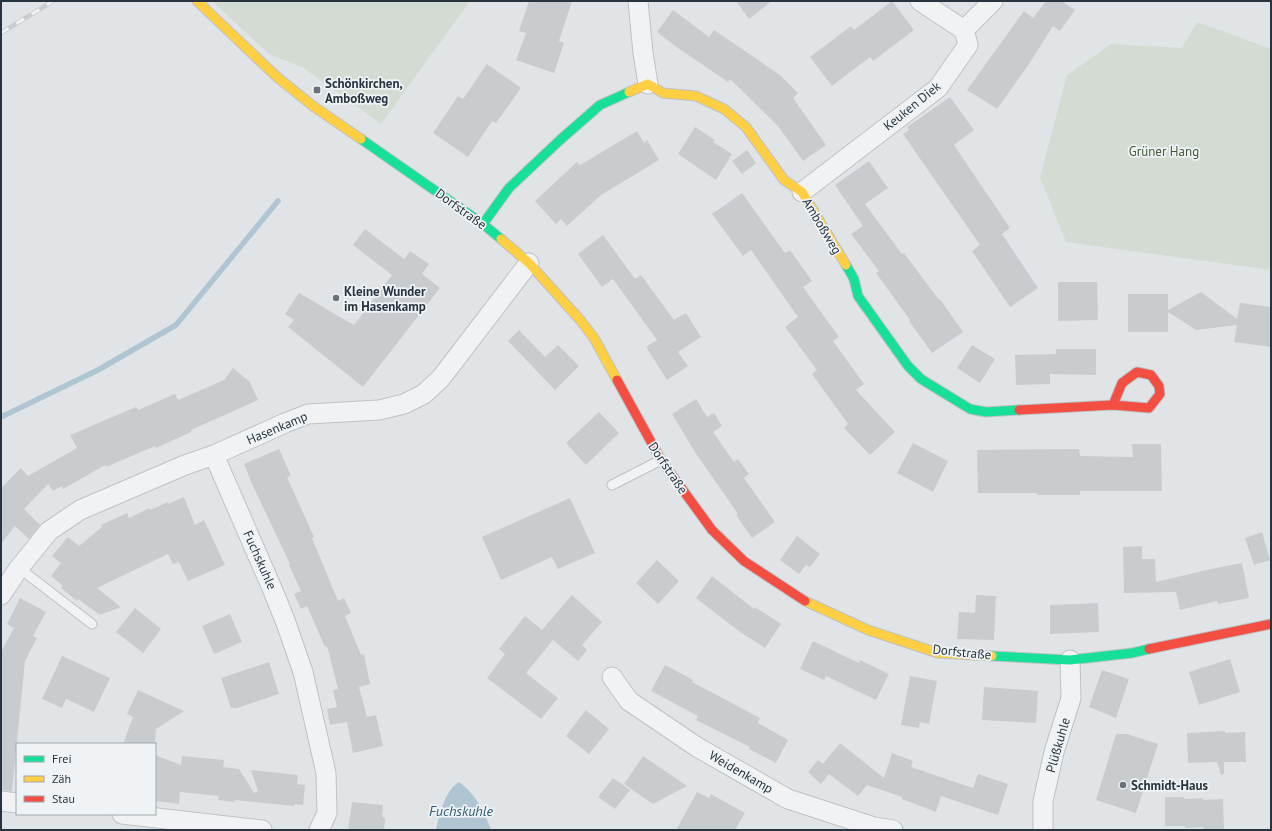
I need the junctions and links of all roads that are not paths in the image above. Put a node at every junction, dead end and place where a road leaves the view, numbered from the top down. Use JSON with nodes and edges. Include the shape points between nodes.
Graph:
{"nodes":[{"id":1,"x":196,"y":1,"type":"edge"},
{"id":2,"x":638,"y":1,"type":"edge"},
{"id":3,"x":920,"y":1,"type":"edge"},
{"id":4,"x":993,"y":1,"type":"edge"},
{"id":5,"x":964,"y":30,"type":"junction"},
{"id":6,"x":648,"y":84,"type":"junction"},
{"id":7,"x":802,"y":192,"type":"junction"},
{"id":8,"x":483,"y":224,"type":"junction"},
{"id":9,"x":530,"y":263,"type":"junction"},
{"id":10,"x":1113,"y":405,"type":"junction"},
{"id":11,"x":214,"y":455,"type":"junction"},
{"id":12,"x":661,"y":460,"type":"junction"},
{"id":13,"x":612,"y":484,"type":"dead end"},
{"id":14,"x":20,"y":568,"type":"junction"},
{"id":15,"x":1,"y":595,"type":"edge"},
{"id":16,"x":92,"y":624,"type":"dead end"},
{"id":17,"x":1271,"y":624,"type":"edge"},
{"id":18,"x":1070,"y":660,"type":"junction"},
{"id":19,"x":612,"y":677,"type":"dead end"},
{"id":20,"x":1,"y":802,"type":"edge"},
{"id":21,"x":16,"y":803,"type":"edge"},
{"id":22,"x":131,"y":815,"type":"edge"},
{"id":23,"x":262,"y":830,"type":"edge"},
{"id":24,"x":319,"y":830,"type":"edge"},
{"id":25,"x":892,"y":830,"type":"edge"},
{"id":26,"x":1043,"y":830,"type":"edge"}],
"edges":[{"from":1,"to":8,"type":"street","name":"Dorfstraße","via":[[262,64],[313,106]]},
{"from":2,"to":6,"type":"street"},
{"from":3,"to":5,"type":"street"},
{"from":4,"to":5,"type":"street"},
{"from":5,"to":7,"type":"street","name":"Keuken Diek","via":[[968,45],[938,88]]},
{"from":6,"to":7,"type":"street","name":"Amboßweg","via":[[663,93],[696,96],[724,109],[746,127],[784,180]]},
{"from":6,"to":8,"type":"street","via":[[600,105],[509,188]]},
{"from":7,"to":10,"type":"street","name":"Amboßweg","via":[[854,279],[858,296],[908,366],[921,379],[970,409],[986,412]]},
{"from":8,"to":9,"type":"street","name":"Dorfstraße"},
{"from":9,"to":11,"type":"street","name":"Hasenkamp","via":[[441,378],[424,394],[404,404],[379,410],[308,414]]},
{"from":9,"to":12,"type":"street","name":"Dorfstraße","via":[[594,338]]},
{"from":10,"to":10,"type":"street","name":"Amboßweg","via":[[1149,408],[1160,394],[1159,386],[1151,375],[1137,372],[1122,383]]},
{"from":11,"to":14,"type":"street","name":"Hasenkamp","via":[[80,510],[49,531]]},
{"from":11,"to":24,"type":"street","name":"Fuchskuhle","via":[[274,593],[303,672],[326,773],[327,813]]},
{"from":12,"to":13,"type":"lane"},
{"from":12,"to":18,"type":"street","name":"Dorfstraße","via":[[712,530],[744,561],[800,599],[868,630],[938,653]]},
{"from":14,"to":15,"type":"street","name":"Hasenkamp"},
{"from":14,"to":16,"type":"lane"},
{"from":17,"to":18,"type":"street","name":"Dorfstraße","via":[[1132,653]]},
{"from":18,"to":26,"type":"street","name":"Plüßkuhle","via":[[1071,698],[1054,752],[1043,801]]},
{"from":19,"to":25,"type":"street","name":"Weidenkamp","via":[[629,701],[697,747],[788,799],[874,827]]},
{"from":20,"to":21,"type":"street"},
{"from":22,"to":23,"type":"street"}]}
